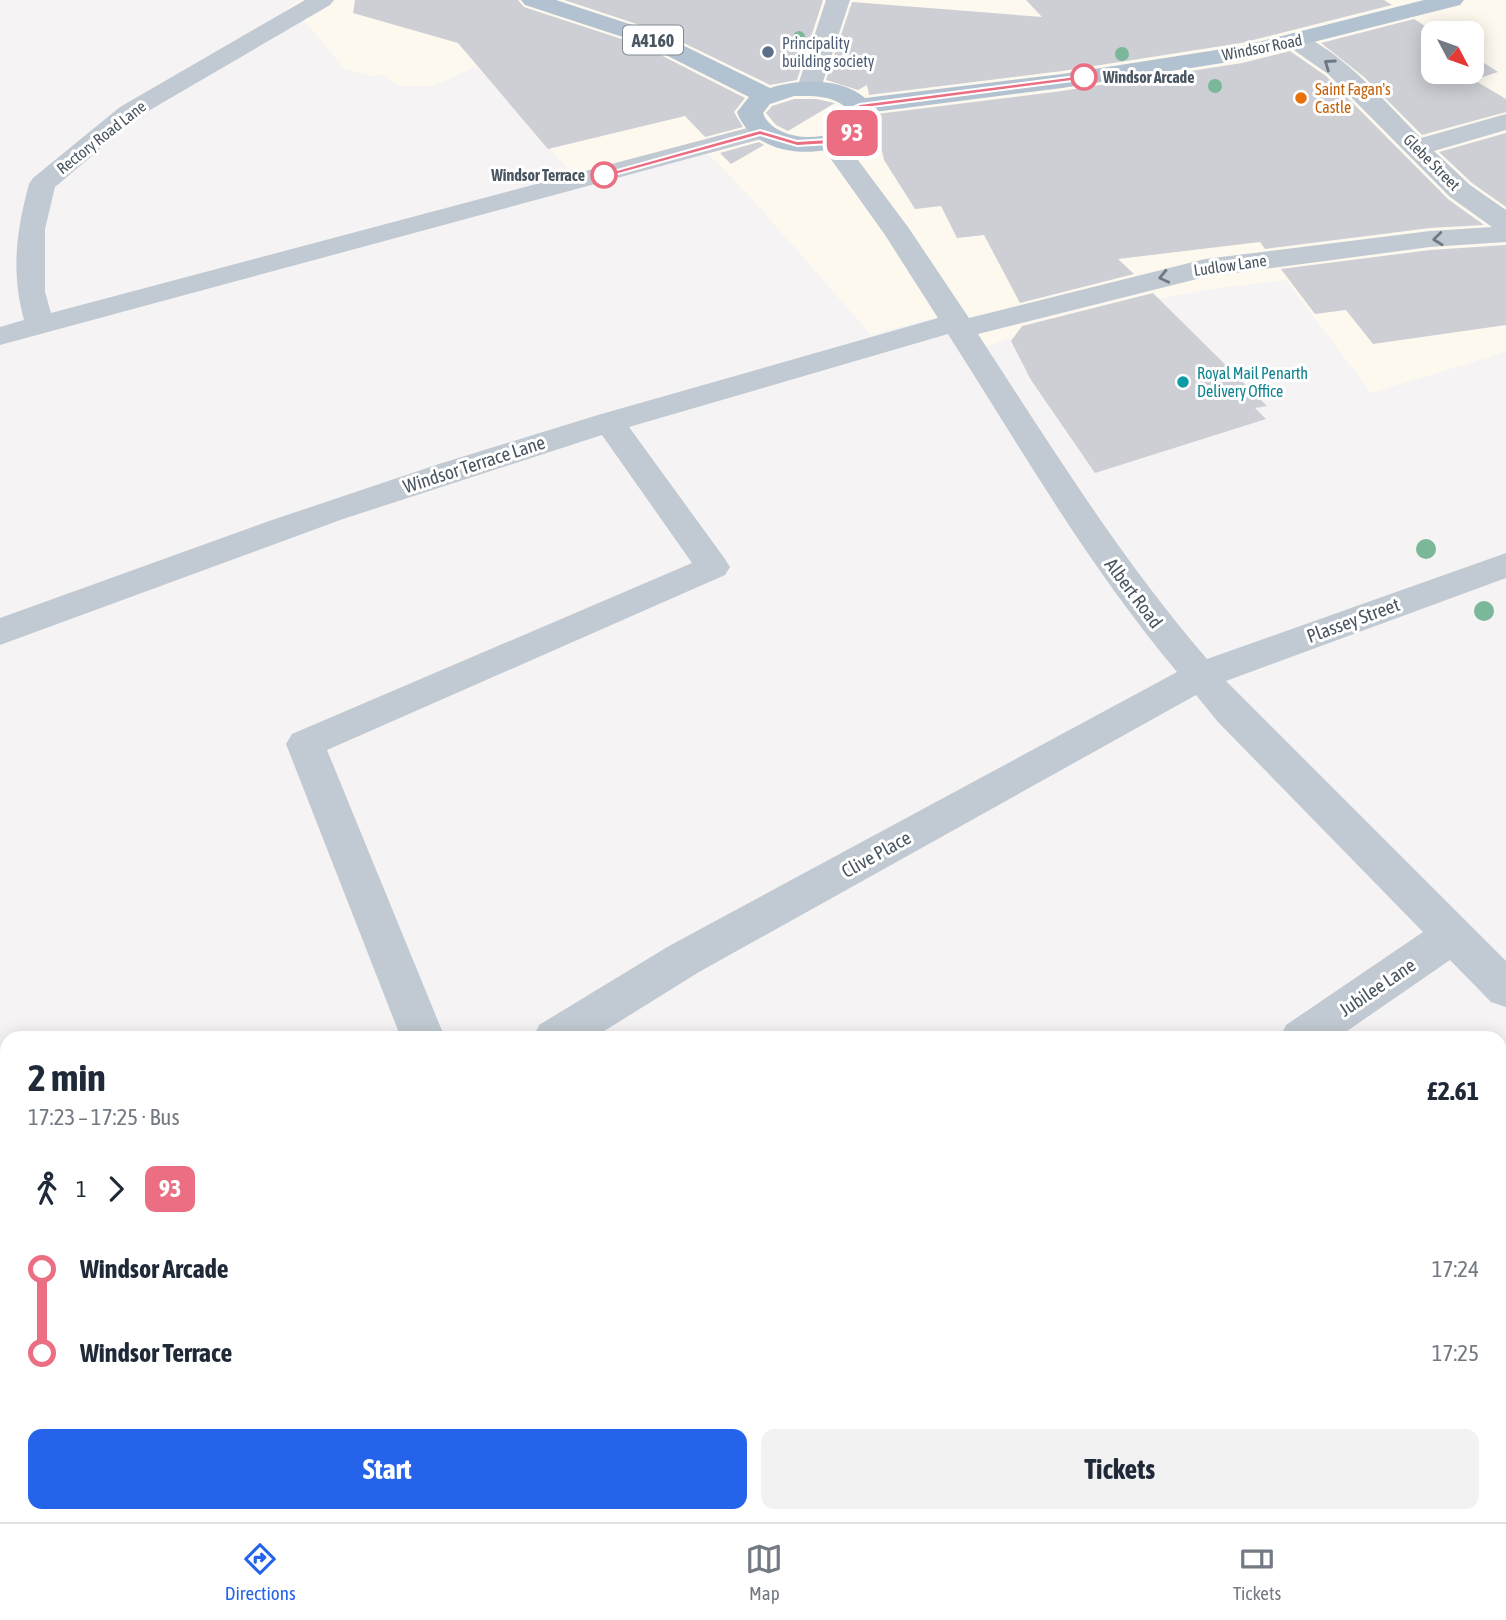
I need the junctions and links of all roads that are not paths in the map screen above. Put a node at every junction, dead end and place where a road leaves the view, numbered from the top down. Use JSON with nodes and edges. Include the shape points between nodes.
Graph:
{"nodes":[{"id":1,"x":322,"y":0,"type":"edge"},
{"id":2,"x":533,"y":0,"type":"edge"},
{"id":3,"x":838,"y":0,"type":"edge"},
{"id":4,"x":1452,"y":0,"type":"edge"},
{"id":5,"x":1296,"y":41,"type":"junction"},
{"id":6,"x":809,"y":88,"type":"junction"},
{"id":7,"x":766,"y":96,"type":"junction"},
{"id":8,"x":860,"y":106,"type":"junction"},
{"id":9,"x":1506,"y":122,"type":"edge"},
{"id":10,"x":760,"y":132,"type":"junction"},
{"id":11,"x":831,"y":141,"type":"junction"},
{"id":12,"x":1418,"y":147,"type":"junction"},
{"id":13,"x":1506,"y":224,"type":"edge"},
{"id":14,"x":1506,"y":234,"type":"edge"},
{"id":15,"x":40,"y":325,"type":"junction"},
{"id":16,"x":959,"y":326,"type":"junction"},
{"id":17,"x":0,"y":336,"type":"edge"},
{"id":18,"x":609,"y":422,"type":"junction"},
{"id":19,"x":1506,"y":565,"type":"edge"},
{"id":20,"x":0,"y":632,"type":"edge"},
{"id":21,"x":1200,"y":676,"type":"junction"},
{"id":22,"x":1451,"y":936,"type":"junction"},
{"id":23,"x":1506,"y":989,"type":"edge"},
{"id":24,"x":420,"y":1031,"type":"edge"},
{"id":25,"x":566,"y":1031,"type":"edge"},
{"id":26,"x":1312,"y":1031,"type":"edge"}],
"edges":[{"from":1,"to":15,"type":"street","name":"Rectory Road Lane","via":[[129,112],[42,184],[31,229],[31,292]]},
{"from":2,"to":7,"type":"main road","number":"A4160","via":[[652,39]]},
{"from":3,"to":6,"type":"street"},
{"from":4,"to":5,"type":"main road","name":"Windsor Road"},
{"from":5,"to":8,"type":"main road","name":"Windsor Road","via":[[1129,71]]},
{"from":12,"to":5,"type":"street","name":"Glebe Street","one_way":true,"via":[[1337,69]]},
{"from":6,"to":7,"type":"main road"},
{"from":6,"to":8,"type":"main road","via":[[839,93]]},
{"from":7,"to":10,"type":"main road","via":[[750,111]]},
{"from":8,"to":11,"type":"main road","via":[[862,121],[857,129]]},
{"from":9,"to":12,"type":"street"},
{"from":10,"to":11,"type":"main road","via":[[797,144]]},
{"from":10,"to":15,"type":"street"},
{"from":11,"to":16,"type":"street","name":"Albert Road"},
{"from":12,"to":13,"type":"street","name":"Glebe Street","via":[[1460,191]]},
{"from":14,"to":16,"type":"street","name":"Ludlow Lane","one_way":true,"via":[[1430,239],[1205,268]]},
{"from":15,"to":17,"type":"street"},
{"from":16,"to":18,"type":"street","name":"Windsor Terrace Lane"},
{"from":16,"to":21,"type":"street","name":"Albert Road","via":[[1102,551]]},
{"from":18,"to":20,"type":"street","name":"Windsor Terrace Lane","via":[[266,534]]},
{"from":18,"to":24,"type":"street","via":[[712,567],[305,744]]},
{"from":19,"to":21,"type":"street","name":"Plassey Street"},
{"from":21,"to":22,"type":"street","name":"Albert Road"},
{"from":21,"to":25,"type":"street","name":"Clive Place","via":[[684,959]]},
{"from":22,"to":23,"type":"street","name":"Albert Road"},
{"from":22,"to":26,"type":"street","name":"Jubilee Lane"}]}
